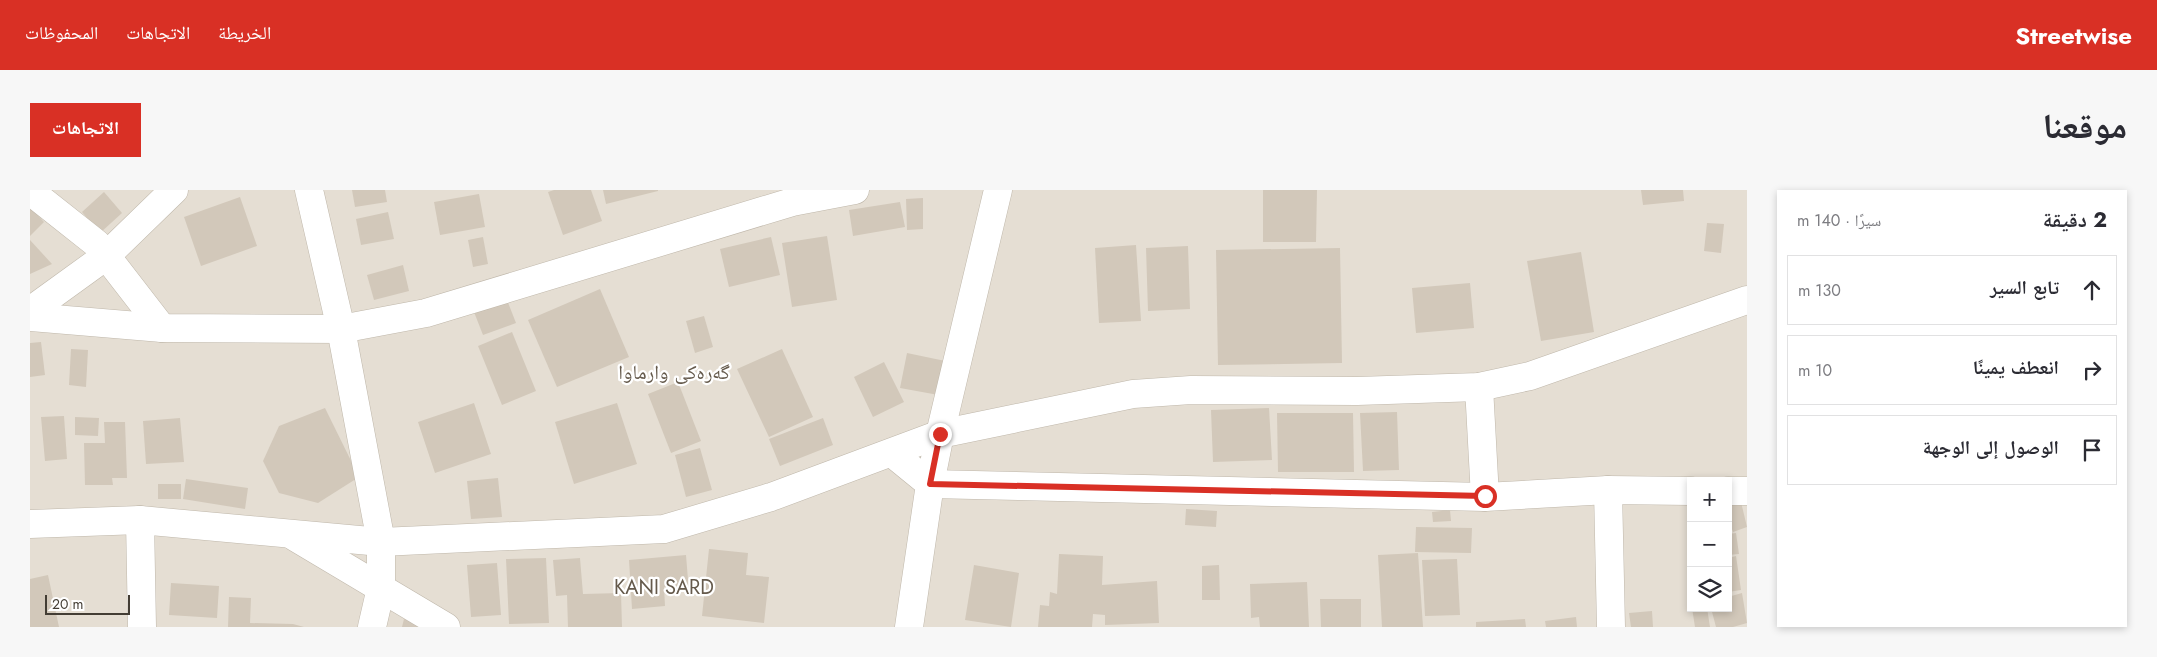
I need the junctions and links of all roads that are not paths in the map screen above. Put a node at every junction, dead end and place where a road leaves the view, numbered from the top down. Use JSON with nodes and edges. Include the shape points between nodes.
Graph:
{"nodes":[{"id":1,"x":174,"y":190,"type":"edge"},
{"id":2,"x":309,"y":190,"type":"edge"},
{"id":3,"x":855,"y":190,"type":"edge"},
{"id":4,"x":998,"y":190,"type":"edge"},
{"id":5,"x":30,"y":191,"type":"edge"},
{"id":6,"x":106,"y":256,"type":"junction"},
{"id":7,"x":1747,"y":300,"type":"edge"},
{"id":8,"x":30,"y":311,"type":"edge"},
{"id":9,"x":30,"y":318,"type":"edge"},
{"id":10,"x":162,"y":328,"type":"junction"},
{"id":11,"x":341,"y":329,"type":"junction"},
{"id":12,"x":1479,"y":387,"type":"junction"},
{"id":13,"x":940,"y":434,"type":"junction"},
{"id":14,"x":892,"y":453,"type":"junction"},
{"id":15,"x":930,"y":484,"type":"junction"},
{"id":16,"x":1608,"y":490,"type":"junction"},
{"id":17,"x":1687,"y":491,"type":"edge"},
{"id":18,"x":1732,"y":491,"type":"edge"},
{"id":19,"x":1747,"y":491,"type":"edge"},
{"id":20,"x":1485,"y":496,"type":"junction"},
{"id":21,"x":140,"y":520,"type":"junction"},
{"id":22,"x":30,"y":524,"type":"edge"},
{"id":23,"x":288,"y":532,"type":"junction"},
{"id":24,"x":381,"y":542,"type":"junction"},
{"id":25,"x":381,"y":588,"type":"junction"},
{"id":26,"x":142,"y":627,"type":"edge"},
{"id":27,"x":372,"y":627,"type":"edge"},
{"id":28,"x":446,"y":627,"type":"edge"},
{"id":29,"x":910,"y":627,"type":"edge"},
{"id":30,"x":1611,"y":627,"type":"edge"}],
"edges":[{"from":1,"to":6,"type":"street"},
{"from":2,"to":11,"type":"street"},
{"from":3,"to":11,"type":"street","via":[[792,202],[426,313]]},
{"from":4,"to":13,"type":"street"},
{"from":5,"to":6,"type":"street","via":[[98,244]]},
{"from":6,"to":8,"type":"street"},
{"from":6,"to":10,"type":"street"},
{"from":7,"to":12,"type":"street","via":[[1539,373]]},
{"from":9,"to":10,"type":"street"},
{"from":10,"to":11,"type":"street"},
{"from":11,"to":24,"type":"street"},
{"from":12,"to":13,"type":"street","via":[[1358,391],[1191,390],[1133,394]]},
{"from":12,"to":20,"type":"street"},
{"from":13,"to":14,"type":"street"},
{"from":13,"to":15,"type":"street"},
{"from":14,"to":15,"type":"street"},
{"from":14,"to":24,"type":"street","via":[[771,497],[664,528]]},
{"from":15,"to":20,"type":"street"},
{"from":15,"to":29,"type":"street"},
{"from":16,"to":17,"type":"street"},
{"from":16,"to":20,"type":"street"},
{"from":16,"to":30,"type":"street"},
{"from":18,"to":19,"type":"street"},
{"from":21,"to":22,"type":"street"},
{"from":21,"to":23,"type":"street"},
{"from":21,"to":26,"type":"street"},
{"from":23,"to":24,"type":"street"},
{"from":23,"to":25,"type":"street"},
{"from":24,"to":25,"type":"street"},
{"from":25,"to":27,"type":"street"},
{"from":25,"to":28,"type":"street"}]}
